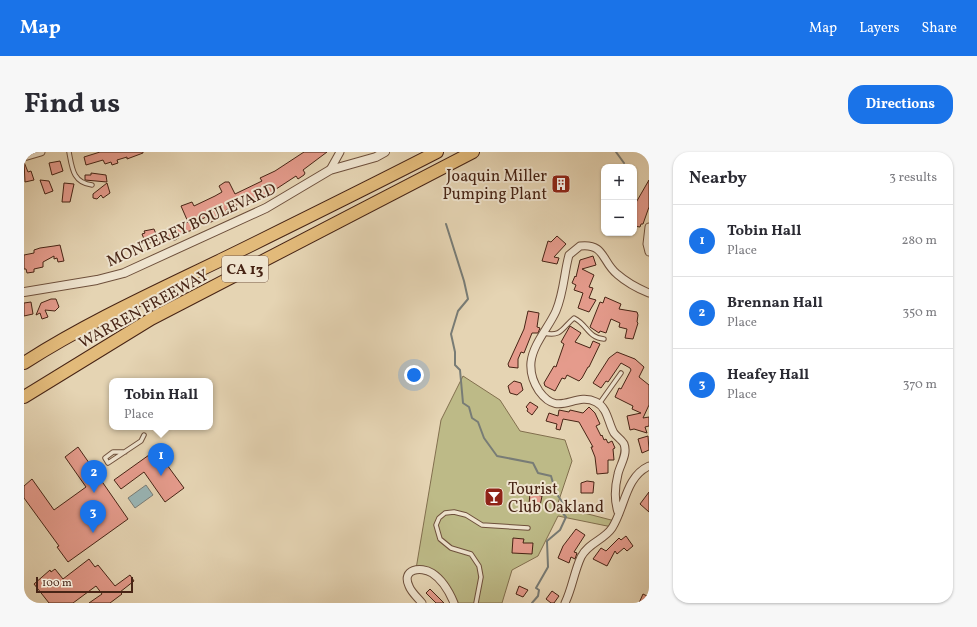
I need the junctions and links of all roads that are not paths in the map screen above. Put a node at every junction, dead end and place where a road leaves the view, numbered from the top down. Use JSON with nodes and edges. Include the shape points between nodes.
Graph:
{"nodes":[{"id":1,"x":41,"y":152,"type":"edge"},
{"id":2,"x":68,"y":152,"type":"edge"},
{"id":3,"x":340,"y":152,"type":"edge"},
{"id":4,"x":385,"y":152,"type":"edge"},
{"id":5,"x":437,"y":152,"type":"edge"},
{"id":6,"x":473,"y":152,"type":"edge"},
{"id":7,"x":24,"y":158,"type":"edge"},
{"id":8,"x":330,"y":170,"type":"junction"},
{"id":9,"x":92,"y":185,"type":"dead end"},
{"id":10,"x":649,"y":227,"type":"edge"},
{"id":11,"x":649,"y":252,"type":"edge"},
{"id":12,"x":24,"y":292,"type":"edge"},
{"id":13,"x":649,"y":293,"type":"edge"},
{"id":14,"x":544,"y":333,"type":"junction"},
{"id":15,"x":604,"y":339,"type":"dead end"},
{"id":16,"x":24,"y":364,"type":"edge"},
{"id":17,"x":621,"y":373,"type":"dead end"},
{"id":18,"x":24,"y":397,"type":"edge"},
{"id":19,"x":599,"y":404,"type":"junction"},
{"id":20,"x":144,"y":435,"type":"dead end"},
{"id":21,"x":125,"y":452,"type":"junction"},
{"id":22,"x":649,"y":466,"type":"edge"},
{"id":23,"x":618,"y":512,"type":"junction"},
{"id":24,"x":528,"y":528,"type":"dead end"},
{"id":25,"x":422,"y":603,"type":"edge"},
{"id":26,"x":454,"y":603,"type":"edge"},
{"id":27,"x":476,"y":603,"type":"edge"},
{"id":28,"x":565,"y":603,"type":"edge"}],
"edges":[{"from":1,"to":7,"type":"street"},
{"from":2,"to":9,"type":"lane","via":[[76,178],[84,184]]},
{"from":3,"to":8,"type":"street"},
{"from":4,"to":8,"type":"street","name":"MONTEREY BOULEVARD"},
{"from":5,"to":16,"type":"highway","name":"WARREN FREEWAY","number":"CA 13","via":[[116,311],[64,338]]},
{"from":6,"to":18,"type":"highway","name":"WARREN FREEWAY","number":"CA 13","via":[[151,319]]},
{"from":8,"to":12,"type":"street","name":"MONTEREY BOULEVARD","via":[[266,208],[124,273]]},
{"from":10,"to":11,"type":"street"},
{"from":13,"to":14,"type":"street","via":[[617,274],[600,250],[594,246],[580,246],[569,255],[563,292]]},
{"from":14,"to":15,"type":"lane","via":[[560,333],[574,318],[580,321],[590,335]]},
{"from":14,"to":19,"type":"street","via":[[531,361],[530,373],[544,398],[554,404],[584,400]]},
{"from":17,"to":19,"type":"lane"},
{"from":19,"to":23,"type":"street","via":[[606,412],[615,434],[624,444],[625,453],[618,474],[614,503]]},
{"from":20,"to":21,"type":"lane","via":[[141,441]]},
{"from":21,"to":21,"type":"lane","via":[[108,464],[104,458],[112,452]]},
{"from":22,"to":23,"type":"street","via":[[637,474]]},
{"from":23,"to":28,"type":"street","via":[[612,527],[582,555]]},
{"from":24,"to":27,"type":"lane","via":[[482,525],[454,512],[445,513],[439,518],[436,525],[440,539],[451,548],[471,554],[479,566],[481,577]]},
{"from":25,"to":26,"type":"street","via":[[408,586],[407,578],[416,568],[423,569],[440,580]]}]}
